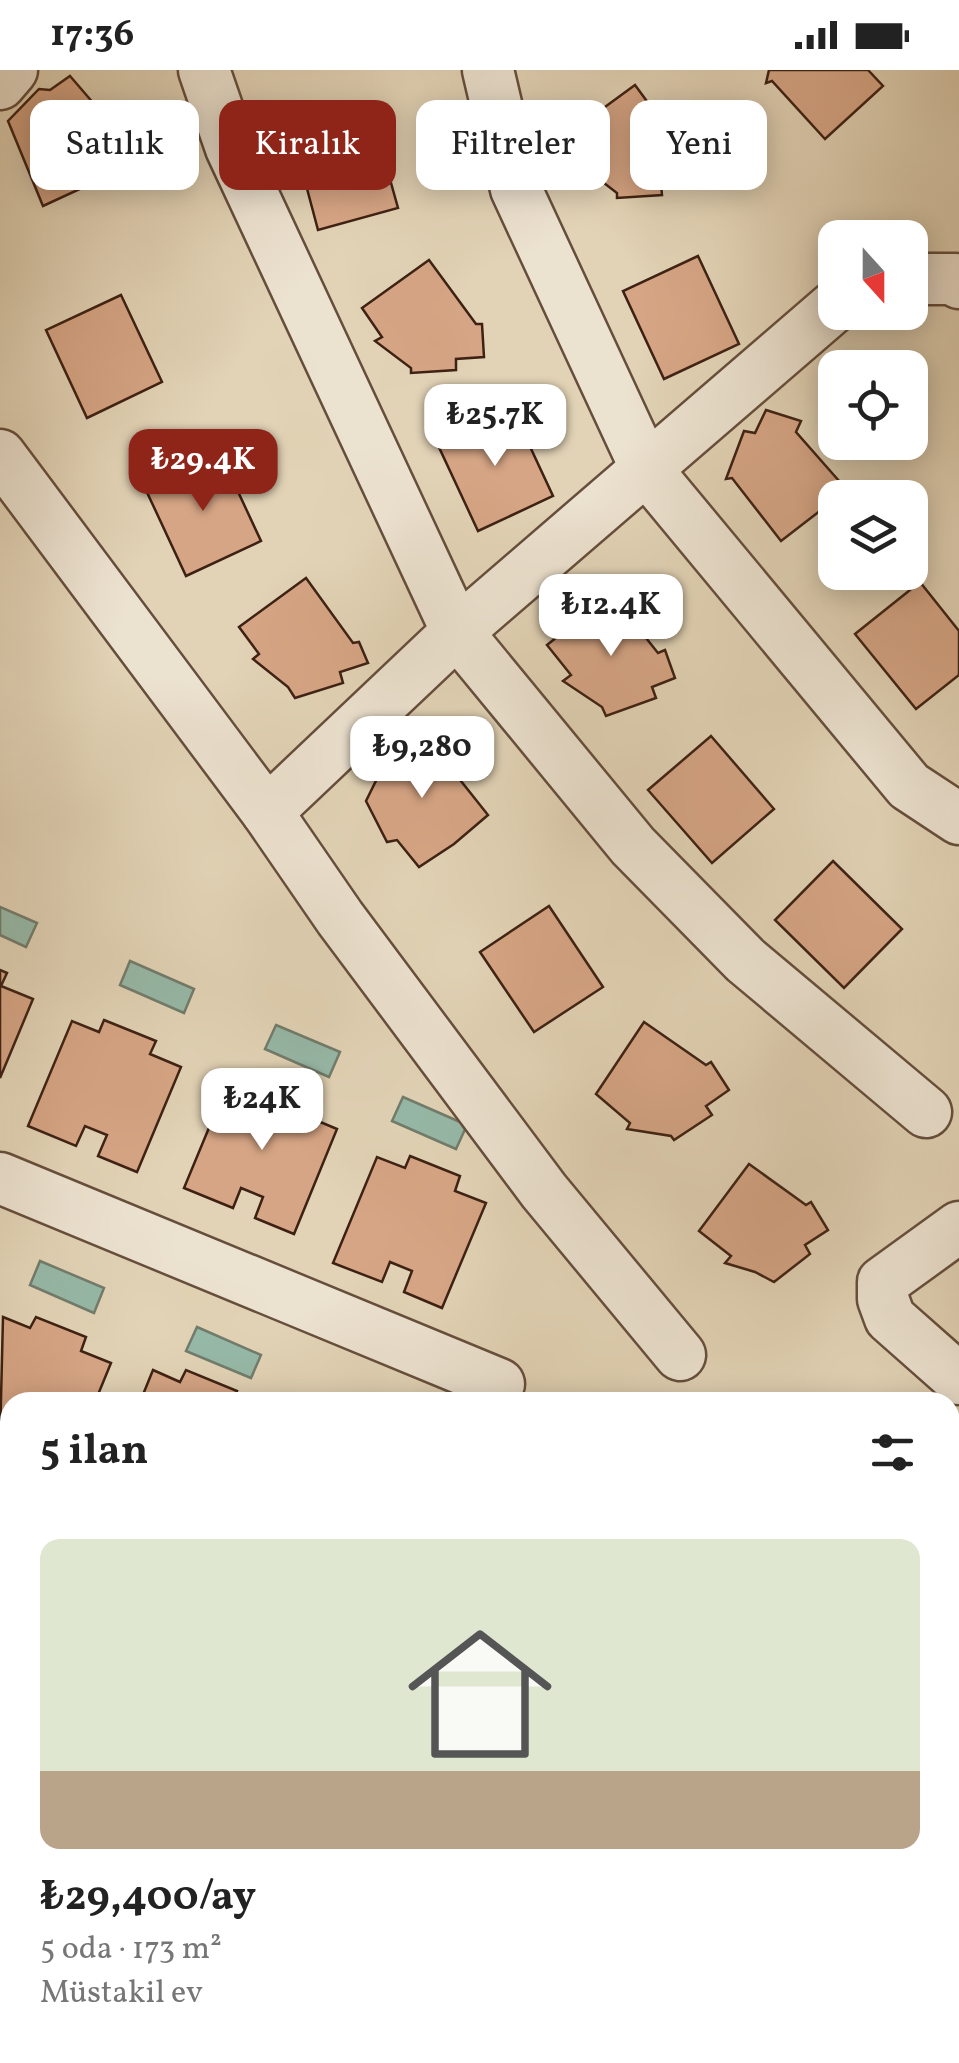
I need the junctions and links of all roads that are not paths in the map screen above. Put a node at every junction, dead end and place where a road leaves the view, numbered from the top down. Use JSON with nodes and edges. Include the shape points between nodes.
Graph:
{"nodes":[{"id":1,"x":204,"y":70,"type":"edge"},
{"id":2,"x":488,"y":70,"type":"edge"},
{"id":3,"x":928,"y":279,"type":"edge"},
{"id":4,"x":959,"y":282,"type":"edge"},
{"id":5,"x":818,"y":321,"type":"edge"},
{"id":6,"x":0,"y":455,"type":"edge"},
{"id":7,"x":646,"y":468,"type":"junction"},
{"id":8,"x":457,"y":632,"type":"junction"},
{"id":9,"x":267,"y":812,"type":"junction"},
{"id":10,"x":959,"y":820,"type":"edge"},
{"id":11,"x":926,"y":1112,"type":"dead end"},
{"id":12,"x":0,"y":1178,"type":"edge"},
{"id":13,"x":959,"y":1227,"type":"edge"},
{"id":14,"x":680,"y":1355,"type":"dead end"},
{"id":15,"x":959,"y":1378,"type":"edge"},
{"id":16,"x":498,"y":1384,"type":"dead end"}],
"edges":[{"from":1,"to":8,"type":"street","via":[[231,148]]},
{"from":2,"to":7,"type":"street","via":[[516,190]]},
{"from":3,"to":4,"type":"street"},
{"from":5,"to":7,"type":"street"},
{"from":6,"to":9,"type":"street"},
{"from":7,"to":8,"type":"street"},
{"from":7,"to":10,"type":"street","via":[[909,786]]},
{"from":8,"to":9,"type":"street"},
{"from":8,"to":11,"type":"street","via":[[633,846],[745,960]]},
{"from":9,"to":14,"type":"street","via":[[544,1191]]},
{"from":12,"to":16,"type":"street"},
{"from":13,"to":15,"type":"street","via":[[883,1282],[890,1318]]}]}
